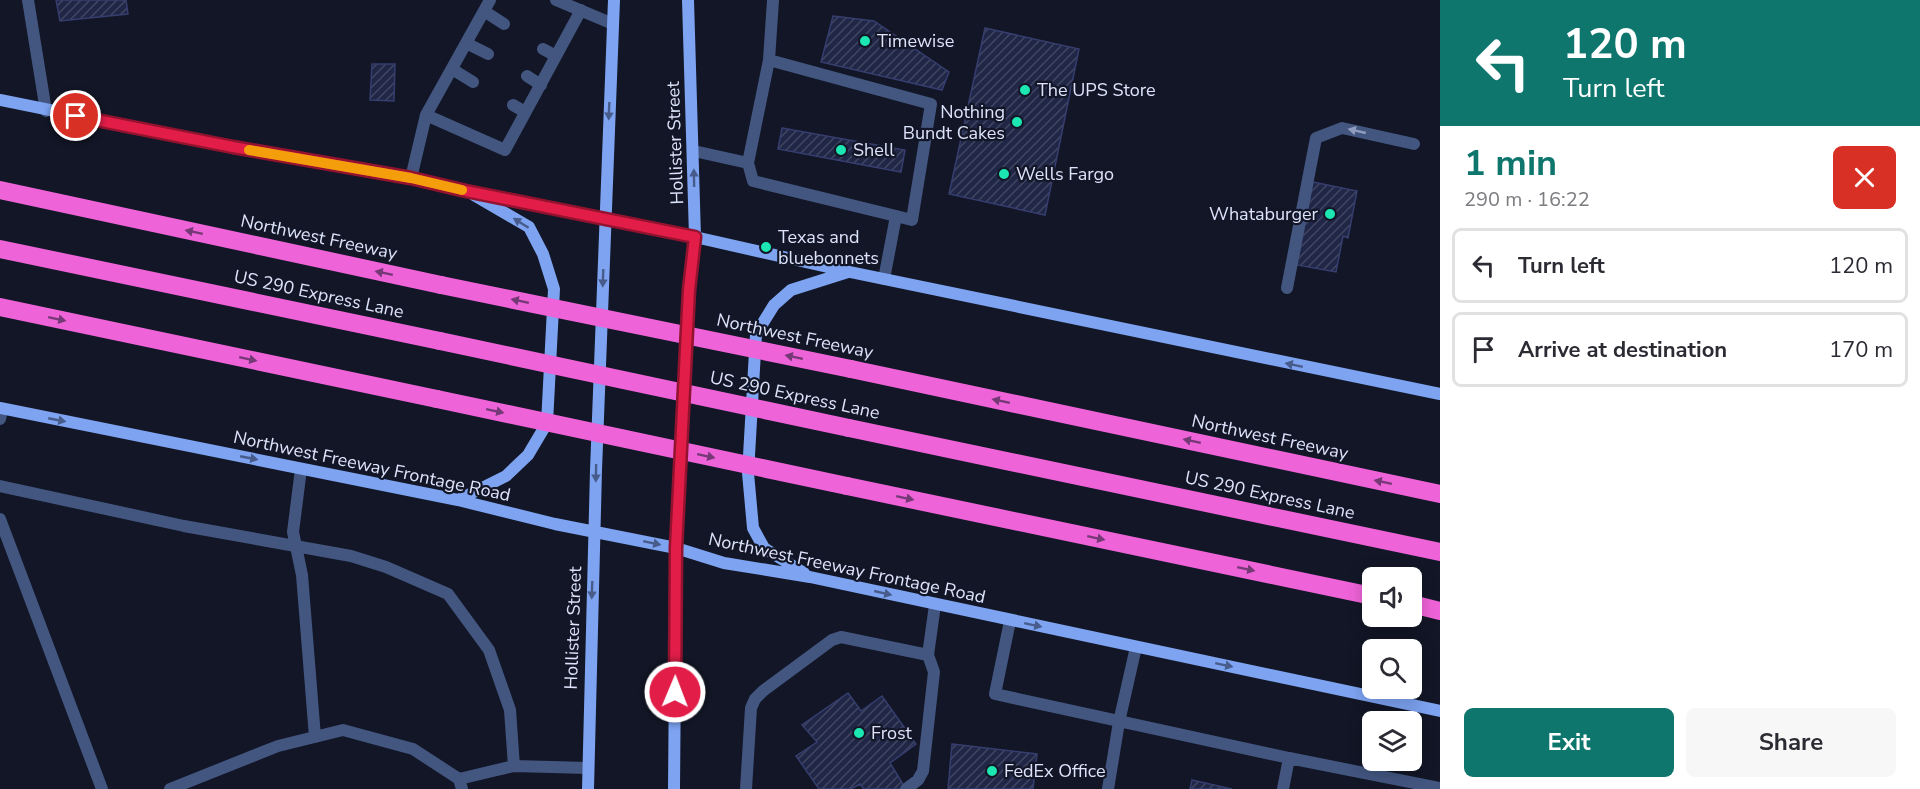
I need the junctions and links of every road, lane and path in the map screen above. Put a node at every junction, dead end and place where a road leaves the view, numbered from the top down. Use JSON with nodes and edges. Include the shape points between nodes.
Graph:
{"nodes":[{"id":1,"x":28,"y":0,"type":"edge"},
{"id":2,"x":556,"y":0,"type":"edge"},
{"id":3,"x":614,"y":0,"type":"edge"},
{"id":4,"x":688,"y":0,"type":"edge"},
{"id":5,"x":773,"y":0,"type":"edge"},
{"id":6,"x":487,"y":6,"type":"edge"},
{"id":7,"x":581,"y":10,"type":"junction"},
{"id":8,"x":504,"y":24,"type":"dead end"},
{"id":9,"x":613,"y":24,"type":"junction"},
{"id":10,"x":466,"y":43,"type":"junction"},
{"id":11,"x":543,"y":49,"type":"dead end"},
{"id":12,"x":488,"y":54,"type":"dead end"},
{"id":13,"x":556,"y":56,"type":"junction"},
{"id":14,"x":769,"y":60,"type":"junction"},
{"id":15,"x":452,"y":69,"type":"junction"},
{"id":16,"x":527,"y":76,"type":"dead end"},
{"id":17,"x":473,"y":82,"type":"dead end"},
{"id":18,"x":541,"y":85,"type":"junction"},
{"id":19,"x":0,"y":100,"type":"edge"},
{"id":20,"x":513,"y":105,"type":"dead end"},
{"id":21,"x":46,"y":111,"type":"junction"},
{"id":22,"x":525,"y":112,"type":"junction"},
{"id":23,"x":426,"y":115,"type":"junction"},
{"id":24,"x":1414,"y":144,"type":"dead end"},
{"id":25,"x":694,"y":151,"type":"junction"},
{"id":26,"x":748,"y":163,"type":"junction"},
{"id":27,"x":411,"y":178,"type":"junction"},
{"id":28,"x":0,"y":190,"type":"edge"},
{"id":29,"x":466,"y":191,"type":"junction"},
{"id":30,"x":896,"y":216,"type":"junction"},
{"id":31,"x":605,"y":219,"type":"junction"},
{"id":32,"x":695,"y":237,"type":"junction"},
{"id":33,"x":0,"y":249,"type":"edge"},
{"id":34,"x":850,"y":272,"type":"junction"},
{"id":35,"x":884,"y":279,"type":"junction"},
{"id":36,"x":1287,"y":288,"type":"dead end"},
{"id":37,"x":0,"y":307,"type":"edge"},
{"id":38,"x":1440,"y":394,"type":"edge"},
{"id":39,"x":1,"y":412,"type":"edge"},
{"id":40,"x":301,"y":469,"type":"junction"},
{"id":41,"x":0,"y":486,"type":"edge"},
{"id":42,"x":1440,"y":494,"type":"edge"},
{"id":43,"x":458,"y":500,"type":"junction"},
{"id":44,"x":0,"y":519,"type":"edge"},
{"id":45,"x":595,"y":531,"type":"junction"},
{"id":46,"x":295,"y":546,"type":"junction"},
{"id":47,"x":676,"y":548,"type":"junction"},
{"id":48,"x":1440,"y":552,"type":"edge"},
{"id":49,"x":810,"y":577,"type":"junction"},
{"id":50,"x":1362,"y":594,"type":"edge"},
{"id":51,"x":935,"y":605,"type":"junction"},
{"id":52,"x":1422,"y":606,"type":"edge"},
{"id":53,"x":1440,"y":610,"type":"edge"},
{"id":54,"x":1010,"y":621,"type":"junction"},
{"id":55,"x":1136,"y":647,"type":"junction"},
{"id":56,"x":928,"y":655,"type":"junction"},
{"id":57,"x":1440,"y":711,"type":"edge"},
{"id":58,"x":1119,"y":722,"type":"junction"},
{"id":59,"x":315,"y":737,"type":"junction"},
{"id":60,"x":1289,"y":758,"type":"junction"},
{"id":61,"x":514,"y":766,"type":"junction"},
{"id":62,"x":588,"y":768,"type":"junction"},
{"id":63,"x":460,"y":784,"type":"edge"},
{"id":64,"x":1440,"y":788,"type":"edge"},
{"id":65,"x":102,"y":789,"type":"edge"},
{"id":66,"x":170,"y":789,"type":"edge"},
{"id":67,"x":588,"y":789,"type":"edge"},
{"id":68,"x":674,"y":789,"type":"edge"},
{"id":69,"x":746,"y":789,"type":"edge"},
{"id":70,"x":906,"y":789,"type":"edge"},
{"id":71,"x":1108,"y":789,"type":"edge"},
{"id":72,"x":1283,"y":789,"type":"edge"}],
"edges":[{"from":1,"to":21,"type":"lane"},
{"from":2,"to":7,"type":"lane"},
{"from":3,"to":9,"type":"main road","name":"Hollister Street"},
{"from":4,"to":25,"type":"main road","name":"Hollister Street"},
{"from":5,"to":14,"type":"lane"},
{"from":6,"to":8,"type":"lane"},
{"from":6,"to":10,"type":"lane"},
{"from":7,"to":9,"type":"lane"},
{"from":7,"to":13,"type":"lane"},
{"from":9,"to":31,"type":"main road","name":"Hollister Street","one_way":true},
{"from":10,"to":12,"type":"lane"},
{"from":10,"to":15,"type":"lane"},
{"from":11,"to":13,"type":"lane"},
{"from":13,"to":18,"type":"lane"},
{"from":14,"to":26,"type":"lane"},
{"from":14,"to":30,"type":"lane","via":[[931,104],[912,220]]},
{"from":15,"to":17,"type":"lane"},
{"from":15,"to":23,"type":"lane"},
{"from":16,"to":18,"type":"lane"},
{"from":18,"to":22,"type":"lane"},
{"from":19,"to":21,"type":"main road"},
{"from":20,"to":22,"type":"lane"},
{"from":21,"to":27,"type":"main road"},
{"from":22,"to":23,"type":"lane","via":[[505,150]]},
{"from":23,"to":27,"type":"lane"},
{"from":24,"to":36,"type":"lane","one_way":true,"via":[[1342,128],[1316,138]]},
{"from":25,"to":26,"type":"lane"},
{"from":32,"to":25,"type":"main road","name":"Hollister Street","one_way":true},
{"from":26,"to":30,"type":"lane","via":[[753,181]]},
{"from":27,"to":29,"type":"main road"},
{"from":42,"to":28,"type":"highway","name":"Northwest Freeway","one_way":true,"bridge":true},
{"from":29,"to":31,"type":"main road"},
{"from":43,"to":29,"type":"main road","one_way":true,"via":[[506,476],[528,455],[547,423],[554,289],[529,227]]},
{"from":30,"to":35,"type":"lane"},
{"from":31,"to":32,"type":"main road"},
{"from":31,"to":45,"type":"main road","name":"Hollister Street","one_way":true},
{"from":32,"to":34,"type":"main road"},
{"from":32,"to":47,"type":"main road","name":"Hollister Street"},
{"from":33,"to":48,"type":"highway","name":"US 290 Express Lane","bridge":true},
{"from":34,"to":35,"type":"main road"},
{"from":34,"to":49,"type":"main road","via":[[791,290],[774,305],[756,334],[748,473],[753,528],[764,548]]},
{"from":38,"to":35,"type":"main road","one_way":true},
{"from":37,"to":50,"type":"highway","one_way":true,"bridge":true},
{"from":39,"to":40,"type":"main road","name":"Northwest Freeway Frontage Road","one_way":true},
{"from":40,"to":43,"type":"main road","name":"Northwest Freeway Frontage Road"},
{"from":40,"to":46,"type":"lane"},
{"from":41,"to":46,"type":"lane"},
{"from":43,"to":45,"type":"main road","name":"Northwest Freeway Frontage Road"},
{"from":44,"to":65,"type":"lane"},
{"from":45,"to":47,"type":"main road","name":"Northwest Freeway Frontage Road","one_way":true},
{"from":45,"to":62,"type":"main road","name":"Hollister Street","one_way":true},
{"from":46,"to":59,"type":"lane","via":[[302,574]]},
{"from":46,"to":61,"type":"lane","via":[[351,556],[448,594],[489,650],[510,710]]},
{"from":47,"to":49,"type":"main road","name":"Northwest Freeway Frontage Road","via":[[724,563]]},
{"from":47,"to":68,"type":"main road","name":"Hollister Street"},
{"from":49,"to":51,"type":"main road","name":"Northwest Freeway Frontage Road","one_way":true},
{"from":51,"to":54,"type":"main road","name":"Northwest Freeway Frontage Road"},
{"from":51,"to":56,"type":"lane"},
{"from":52,"to":53,"type":"highway"},
{"from":54,"to":55,"type":"main road","name":"Northwest Freeway Frontage Road","one_way":true},
{"from":54,"to":58,"type":"lane","via":[[995,694]]},
{"from":55,"to":57,"type":"main road","name":"Northwest Freeway Frontage Road","one_way":true},
{"from":55,"to":58,"type":"lane"},
{"from":56,"to":69,"type":"lane","via":[[841,637],[832,640],[755,699],[751,708]]},
{"from":56,"to":70,"type":"lane","via":[[934,672],[923,771]]},
{"from":58,"to":60,"type":"lane"},
{"from":58,"to":71,"type":"lane"},
{"from":59,"to":63,"type":"lane","via":[[343,730],[413,749]]},
{"from":59,"to":66,"type":"lane","via":[[278,746]]},
{"from":60,"to":64,"type":"lane"},
{"from":60,"to":72,"type":"lane"},
{"from":61,"to":62,"type":"lane"},
{"from":61,"to":63,"type":"lane"},
{"from":62,"to":67,"type":"main road","name":"Hollister Street"}]}
